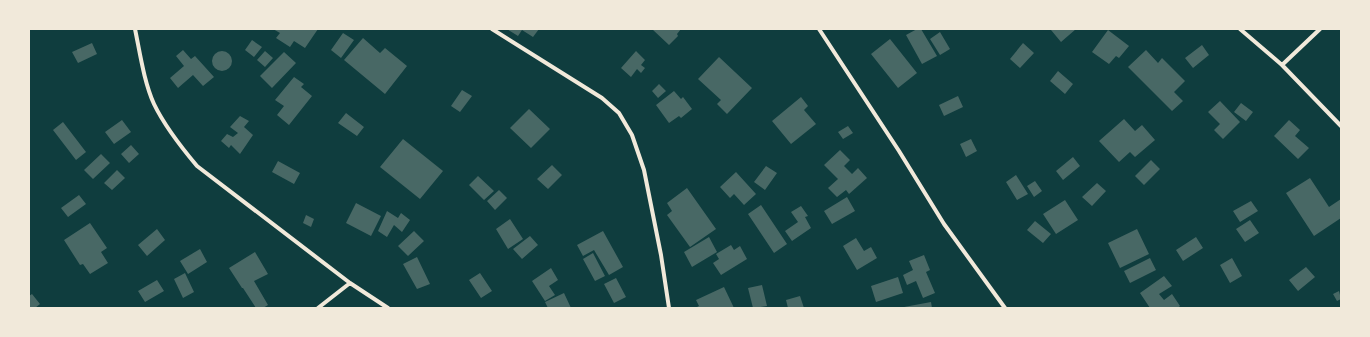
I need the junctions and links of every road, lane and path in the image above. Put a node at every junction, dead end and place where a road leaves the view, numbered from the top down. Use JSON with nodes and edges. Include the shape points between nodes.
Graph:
{"nodes":[{"id":1,"x":135,"y":29,"type":"edge"},
{"id":2,"x":492,"y":29,"type":"edge"},
{"id":3,"x":819,"y":29,"type":"edge"},
{"id":4,"x":1240,"y":29,"type":"edge"},
{"id":5,"x":1320,"y":29,"type":"edge"},
{"id":6,"x":1282,"y":65,"type":"junction"},
{"id":7,"x":1341,"y":126,"type":"edge"},
{"id":8,"x":350,"y":283,"type":"junction"},
{"id":9,"x":318,"y":308,"type":"edge"},
{"id":10,"x":388,"y":308,"type":"edge"},
{"id":11,"x":669,"y":308,"type":"edge"},
{"id":12,"x":1005,"y":308,"type":"edge"}],
"edges":[{"from":1,"to":8,"type":"street","via":[[143,69],[154,104],[180,146],[197,166]]},
{"from":2,"to":11,"type":"street","via":[[602,98],[619,113],[632,135],[644,170]]},
{"from":3,"to":12,"type":"street","via":[[944,224]]},
{"from":4,"to":6,"type":"street"},
{"from":5,"to":6,"type":"street"},
{"from":6,"to":7,"type":"street"},
{"from":8,"to":9,"type":"street"},
{"from":8,"to":10,"type":"street"}]}
